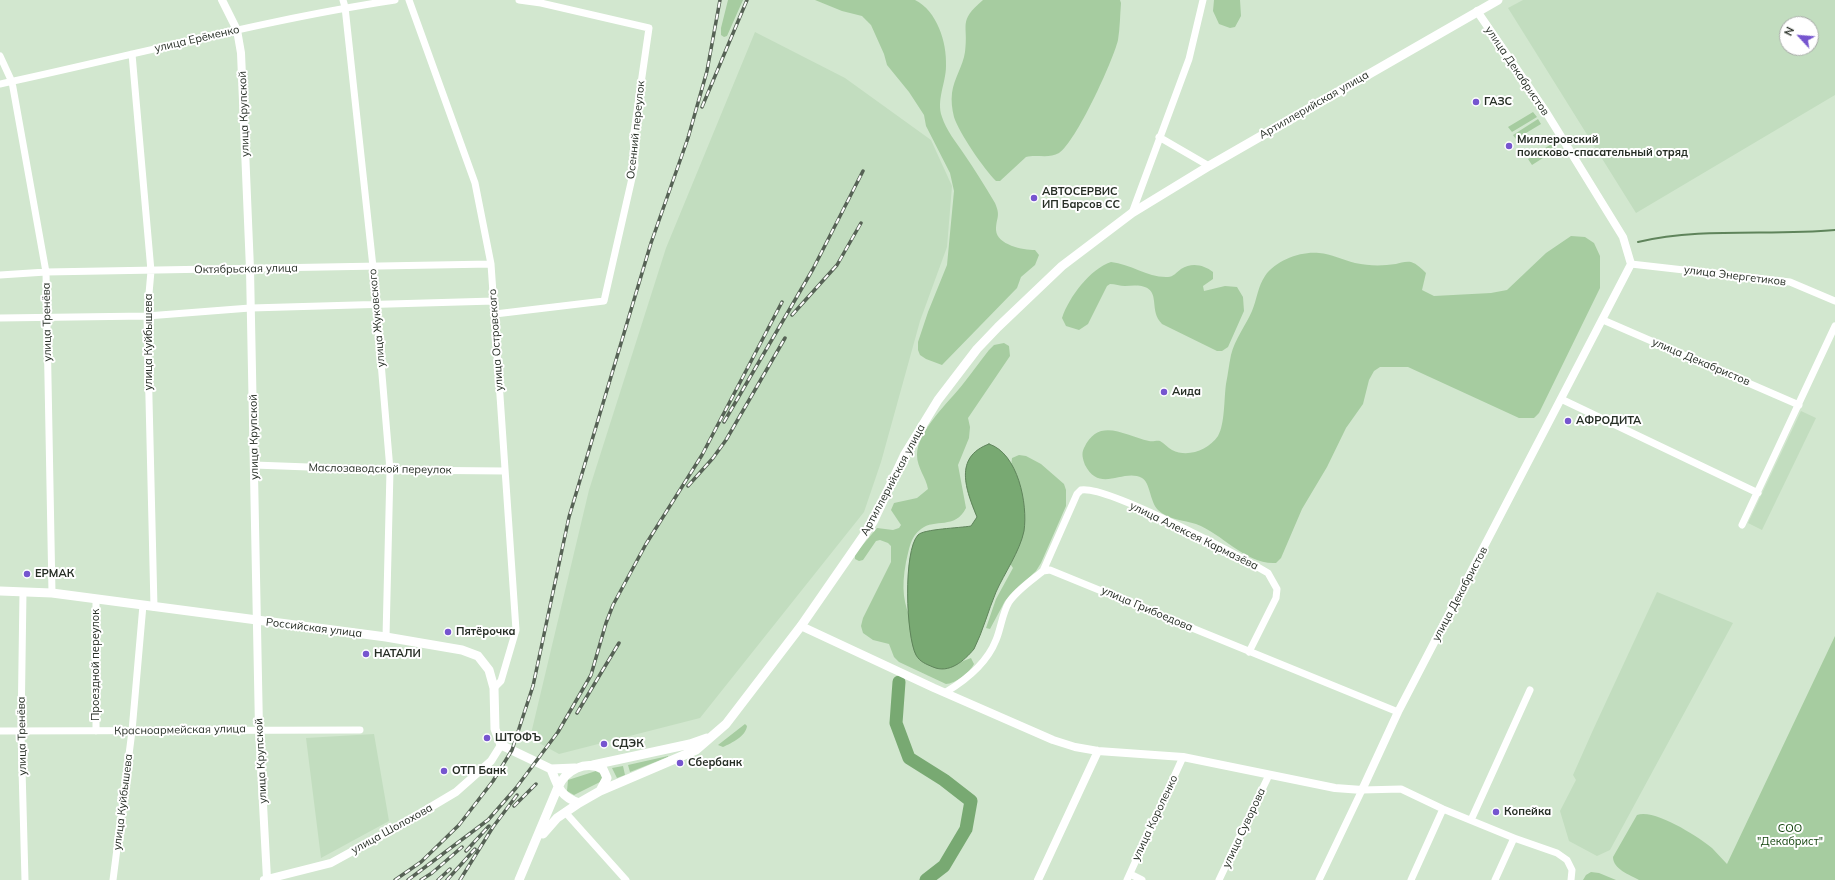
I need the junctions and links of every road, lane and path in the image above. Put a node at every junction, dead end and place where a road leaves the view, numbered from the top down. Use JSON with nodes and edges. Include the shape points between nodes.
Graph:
{"nodes":[{"id":1,"x":222,"y":0,"type":"edge"},
{"id":2,"x":343,"y":0,"type":"edge"},
{"id":3,"x":395,"y":0,"type":"edge"},
{"id":4,"x":410,"y":0,"type":"edge"},
{"id":5,"x":518,"y":0,"type":"edge"},
{"id":6,"x":1203,"y":0,"type":"edge"},
{"id":7,"x":1498,"y":0,"type":"edge"},
{"id":8,"x":345,"y":8,"type":"junction"},
{"id":9,"x":1477,"y":11,"type":"junction"},
{"id":10,"x":238,"y":30,"type":"junction"},
{"id":11,"x":132,"y":54,"type":"junction"},
{"id":12,"x":0,"y":56,"type":"edge"},
{"id":13,"x":12,"y":82,"type":"junction"},
{"id":14,"x":0,"y":84,"type":"edge"},
{"id":15,"x":1160,"y":137,"type":"junction"},
{"id":16,"x":1209,"y":166,"type":"junction"},
{"id":17,"x":1132,"y":213,"type":"junction"},
{"id":18,"x":491,"y":264,"type":"junction"},
{"id":19,"x":1631,"y":264,"type":"junction"},
{"id":20,"x":373,"y":267,"type":"junction"},
{"id":21,"x":250,"y":269,"type":"junction"},
{"id":22,"x":151,"y":271,"type":"junction"},
{"id":23,"x":46,"y":272,"type":"junction"},
{"id":24,"x":0,"y":275,"type":"edge"},
{"id":25,"x":494,"y":301,"type":"junction"},
{"id":26,"x":1835,"y":301,"type":"edge"},
{"id":27,"x":376,"y":304,"type":"junction"},
{"id":28,"x":250,"y":308,"type":"junction"},
{"id":29,"x":495,"y":314,"type":"junction"},
{"id":30,"x":147,"y":316,"type":"junction"},
{"id":31,"x":47,"y":317,"type":"junction"},
{"id":32,"x":0,"y":318,"type":"edge"},
{"id":33,"x":1603,"y":320,"type":"junction"},
{"id":34,"x":1835,"y":326,"type":"edge"},
{"id":35,"x":1561,"y":399,"type":"junction"},
{"id":36,"x":1799,"y":405,"type":"junction"},
{"id":37,"x":254,"y":465,"type":"junction"},
{"id":38,"x":390,"y":470,"type":"junction"},
{"id":39,"x":505,"y":471,"type":"junction"},
{"id":40,"x":1758,"y":493,"type":"junction"},
{"id":41,"x":1742,"y":525,"type":"dead end"},
{"id":42,"x":1043,"y":571,"type":"junction"},
{"id":43,"x":0,"y":591,"type":"edge"},
{"id":44,"x":23,"y":592,"type":"junction"},
{"id":45,"x":52,"y":593,"type":"junction"},
{"id":46,"x":96,"y":599,"type":"junction"},
{"id":47,"x":143,"y":606,"type":"junction"},
{"id":48,"x":154,"y":607,"type":"junction"},
{"id":49,"x":258,"y":621,"type":"junction"},
{"id":50,"x":801,"y":626,"type":"junction"},
{"id":51,"x":386,"y":637,"type":"junction"},
{"id":52,"x":1249,"y":652,"type":"junction"},
{"id":53,"x":494,"y":688,"type":"junction"},
{"id":54,"x":1530,"y":690,"type":"dead end"},
{"id":55,"x":946,"y":692,"type":"junction"},
{"id":56,"x":1398,"y":712,"type":"junction"},
{"id":57,"x":259,"y":729,"type":"junction"},
{"id":58,"x":360,"y":730,"type":"dead end"},
{"id":59,"x":0,"y":731,"type":"edge"},
{"id":60,"x":21,"y":731,"type":"junction"},
{"id":61,"x":96,"y":731,"type":"junction"},
{"id":62,"x":132,"y":731,"type":"junction"},
{"id":63,"x":712,"y":736,"type":"junction"},
{"id":64,"x":501,"y":745,"type":"junction"},
{"id":65,"x":1098,"y":751,"type":"junction"},
{"id":66,"x":1184,"y":757,"type":"junction"},
{"id":67,"x":593,"y":765,"type":"junction"},
{"id":68,"x":577,"y":768,"type":"junction"},
{"id":69,"x":551,"y":769,"type":"junction"},
{"id":70,"x":1269,"y":775,"type":"junction"},
{"id":71,"x":558,"y":787,"type":"junction"},
{"id":72,"x":1362,"y":790,"type":"junction"},
{"id":73,"x":600,"y":792,"type":"junction"},
{"id":74,"x":579,"y":803,"type":"junction"},
{"id":75,"x":1444,"y":809,"type":"junction"},
{"id":76,"x":565,"y":812,"type":"junction"},
{"id":77,"x":1471,"y":820,"type":"junction"},
{"id":78,"x":1514,"y":838,"type":"junction"},
{"id":79,"x":535,"y":844,"type":"junction"},
{"id":80,"x":1128,"y":877,"type":"edge"},
{"id":81,"x":25,"y":880,"type":"edge"},
{"id":82,"x":113,"y":880,"type":"edge"},
{"id":83,"x":265,"y":880,"type":"edge"},
{"id":84,"x":519,"y":880,"type":"edge"},
{"id":85,"x":626,"y":880,"type":"edge"},
{"id":86,"x":1038,"y":880,"type":"edge"},
{"id":87,"x":1142,"y":880,"type":"edge"},
{"id":88,"x":1219,"y":880,"type":"edge"},
{"id":89,"x":1319,"y":880,"type":"edge"},
{"id":90,"x":1411,"y":880,"type":"edge"},
{"id":91,"x":1495,"y":880,"type":"edge"},
{"id":92,"x":1571,"y":880,"type":"edge"}],
"edges":[{"from":1,"to":10,"type":"street","name":"улица Крупской"},
{"from":2,"to":8,"type":"street","name":"улица Жуковского"},
{"from":3,"to":8,"type":"street","name":"улица Ерёменко"},
{"from":4,"to":18,"type":"street","name":"улица Островского","via":[[475,183]]},
{"from":5,"to":29,"type":"street","name":"Осенний переулок","via":[[649,28],[633,138],[635,165],[604,301]]},
{"from":6,"to":15,"type":"street","via":[[1189,59]]},
{"from":7,"to":9,"type":"main road","name":"Артиллерийская улица"},
{"from":8,"to":10,"type":"street","name":"улица Ерёменко"},
{"from":8,"to":20,"type":"street","name":"улица Жуковского"},
{"from":9,"to":16,"type":"main road","name":"Артиллерийская улица"},
{"from":9,"to":19,"type":"street","name":"улица Декабристов","via":[[1542,106],[1623,237]]},
{"from":10,"to":11,"type":"street","name":"улица Ерёменко"},
{"from":10,"to":21,"type":"street","name":"улица Крупской"},
{"from":11,"to":13,"type":"street","name":"улица Ерёменко"},
{"from":11,"to":22,"type":"street","name":"улица Куйбышева"},
{"from":12,"to":13,"type":"street","name":"улица Тренёва"},
{"from":13,"to":14,"type":"street","name":"улица Ерёменко"},
{"from":13,"to":23,"type":"street","name":"улица Тренёва"},
{"from":15,"to":16,"type":"street"},
{"from":15,"to":17,"type":"street"},
{"from":16,"to":17,"type":"main road","name":"Артиллерийская улица"},
{"from":17,"to":50,"type":"main road","name":"Артиллерийская улица","via":[[1062,266],[977,350],[923,423],[905,454],[873,522]]},
{"from":18,"to":20,"type":"street","name":"Октябрьская улица"},
{"from":18,"to":25,"type":"street","name":"улица Островского"},
{"from":19,"to":26,"type":"street","name":"улица Энергетиков","via":[[1790,282]]},
{"from":19,"to":33,"type":"street","name":"улица Декабристов"},
{"from":20,"to":21,"type":"street","name":"Октябрьская улица"},
{"from":20,"to":27,"type":"street","name":"улица Жуковского"},
{"from":21,"to":22,"type":"street","name":"Октябрьская улица"},
{"from":21,"to":28,"type":"street","name":"улица Крупской"},
{"from":22,"to":23,"type":"street","name":"Октябрьская улица"},
{"from":22,"to":30,"type":"street","name":"улица Куйбышева"},
{"from":23,"to":24,"type":"street","name":"Октябрьская улица"},
{"from":23,"to":31,"type":"street","name":"улица Тренёва"},
{"from":25,"to":27,"type":"street"},
{"from":25,"to":29,"type":"street","name":"улица Островского"},
{"from":27,"to":28,"type":"street"},
{"from":27,"to":38,"type":"street","name":"улица Жуковского"},
{"from":28,"to":30,"type":"street"},
{"from":28,"to":37,"type":"street","name":"улица Крупской"},
{"from":29,"to":39,"type":"street","name":"улица Островского"},
{"from":30,"to":31,"type":"street"},
{"from":30,"to":48,"type":"street","name":"улица Куйбышева"},
{"from":31,"to":32,"type":"street"},
{"from":31,"to":45,"type":"street","name":"улица Тренёва"},
{"from":33,"to":35,"type":"street","name":"улица Декабристов"},
{"from":33,"to":36,"type":"street","name":"улица Декабристов"},
{"from":34,"to":36,"type":"street"},
{"from":35,"to":40,"type":"street"},
{"from":35,"to":56,"type":"street","name":"улица Декабристов"},
{"from":36,"to":40,"type":"street"},
{"from":37,"to":38,"type":"street","name":"Маслозаводской переулок"},
{"from":37,"to":49,"type":"street","name":"улица Крупской"},
{"from":38,"to":39,"type":"street","name":"Маслозаводской переулок"},
{"from":38,"to":51,"type":"street","name":"улица Жуковского"},
{"from":39,"to":53,"type":"street","name":"улица Островского","via":[[516,630],[501,681]]},
{"from":40,"to":41,"type":"street"},
{"from":42,"to":52,"type":"street","name":"улица Грибоедова","via":[[1059,573]]},
{"from":42,"to":52,"type":"street","name":"улица Алексея Кармазёва","via":[[1081,490],[1093,490],[1139,507],[1268,573],[1276,589],[1276,598]]},
{"from":42,"to":55,"type":"street","via":[[1010,602],[996,640],[979,666],[963,682]]},
{"from":43,"to":44,"type":"main road","name":"Российская улица"},
{"from":44,"to":45,"type":"main road","name":"Российская улица"},
{"from":44,"to":60,"type":"street","name":"улица Тренёва"},
{"from":45,"to":46,"type":"main road","name":"Российская улица"},
{"from":46,"to":47,"type":"main road","name":"Российская улица"},
{"from":46,"to":61,"type":"street","name":"Проездной переулок"},
{"from":47,"to":48,"type":"main road","name":"Российская улица"},
{"from":47,"to":62,"type":"street","name":"улица Куйбышева"},
{"from":48,"to":49,"type":"main road","name":"Российская улица"},
{"from":49,"to":51,"type":"main road","name":"Российская улица"},
{"from":49,"to":57,"type":"street","name":"улица Крупской"},
{"from":50,"to":55,"type":"street"},
{"from":50,"to":63,"type":"main road","name":"Артиллерийская улица","via":[[743,704]]},
{"from":51,"to":53,"type":"main road","name":"Российская улица","via":[[462,650],[478,656],[489,670]]},
{"from":52,"to":56,"type":"street","name":"улица Грибоедова"},
{"from":53,"to":64,"type":"main road","name":"Российская улица","via":[[495,729]]},
{"from":54,"to":77,"type":"street"},
{"from":55,"to":65,"type":"street","via":[[1053,740]]},
{"from":56,"to":72,"type":"street","name":"улица Декабристов"},
{"from":57,"to":58,"type":"street","name":"Красноармейская улица"},
{"from":57,"to":62,"type":"street","name":"Красноармейская улица"},
{"from":57,"to":83,"type":"street","name":"улица Крупской"},
{"from":59,"to":60,"type":"street","name":"Красноармейская улица"},
{"from":60,"to":61,"type":"street","name":"Красноармейская улица"},
{"from":60,"to":81,"type":"street","name":"улица Тренёва"},
{"from":61,"to":62,"type":"street","name":"Красноармейская улица"},
{"from":62,"to":82,"type":"street","name":"улица Куйбышева"},
{"from":63,"to":67,"type":"main road","name":"Артиллерийская улица","via":[[690,744]]},
{"from":63,"to":73,"type":"main road","name":"Артиллерийская улица","via":[[696,750]]},
{"from":64,"to":69,"type":"main road"},
{"from":64,"to":83,"type":"street","name":"улица Шолохова","via":[[491,761],[456,792],[404,824],[331,863]]},
{"from":65,"to":66,"type":"street"},
{"from":65,"to":86,"type":"street"},
{"from":66,"to":70,"type":"street"},
{"from":66,"to":80,"type":"street","name":"улица Короленко"},
{"from":67,"to":68,"type":"main road","name":"Артиллерийская улица"},
{"from":67,"to":73,"type":"main road","via":[[606,773],[607,778]]},
{"from":68,"to":69,"type":"main road","name":"Артиллерийская улица"},
{"from":68,"to":71,"type":"main road","name":"Артиллерийская улица","via":[[565,775]]},
{"from":69,"to":71,"type":"main road"},
{"from":70,"to":72,"type":"street","via":[[1336,788]]},
{"from":70,"to":88,"type":"street","name":"улица Суворова"},
{"from":71,"to":74,"type":"main road","via":[[564,796]]},
{"from":71,"to":79,"type":"main road","name":"Артиллерийская улица"},
{"from":72,"to":75,"type":"street","via":[[1401,789]]},
{"from":72,"to":89,"type":"street"},
{"from":73,"to":74,"type":"main road","name":"Артиллерийская улица"},
{"from":74,"to":76,"type":"main road","name":"Артиллерийская улица"},
{"from":75,"to":77,"type":"street"},
{"from":75,"to":90,"type":"street"},
{"from":76,"to":79,"type":"main road","name":"Артиллерийская улица","via":[[547,827]]},
{"from":76,"to":85,"type":"street"},
{"from":77,"to":78,"type":"street"},
{"from":78,"to":91,"type":"street"},
{"from":78,"to":92,"type":"street","via":[[1557,852],[1567,860],[1572,870]]},
{"from":79,"to":84,"type":"main road","name":"Артиллерийская улица"},
{"from":80,"to":87,"type":"street"}]}
